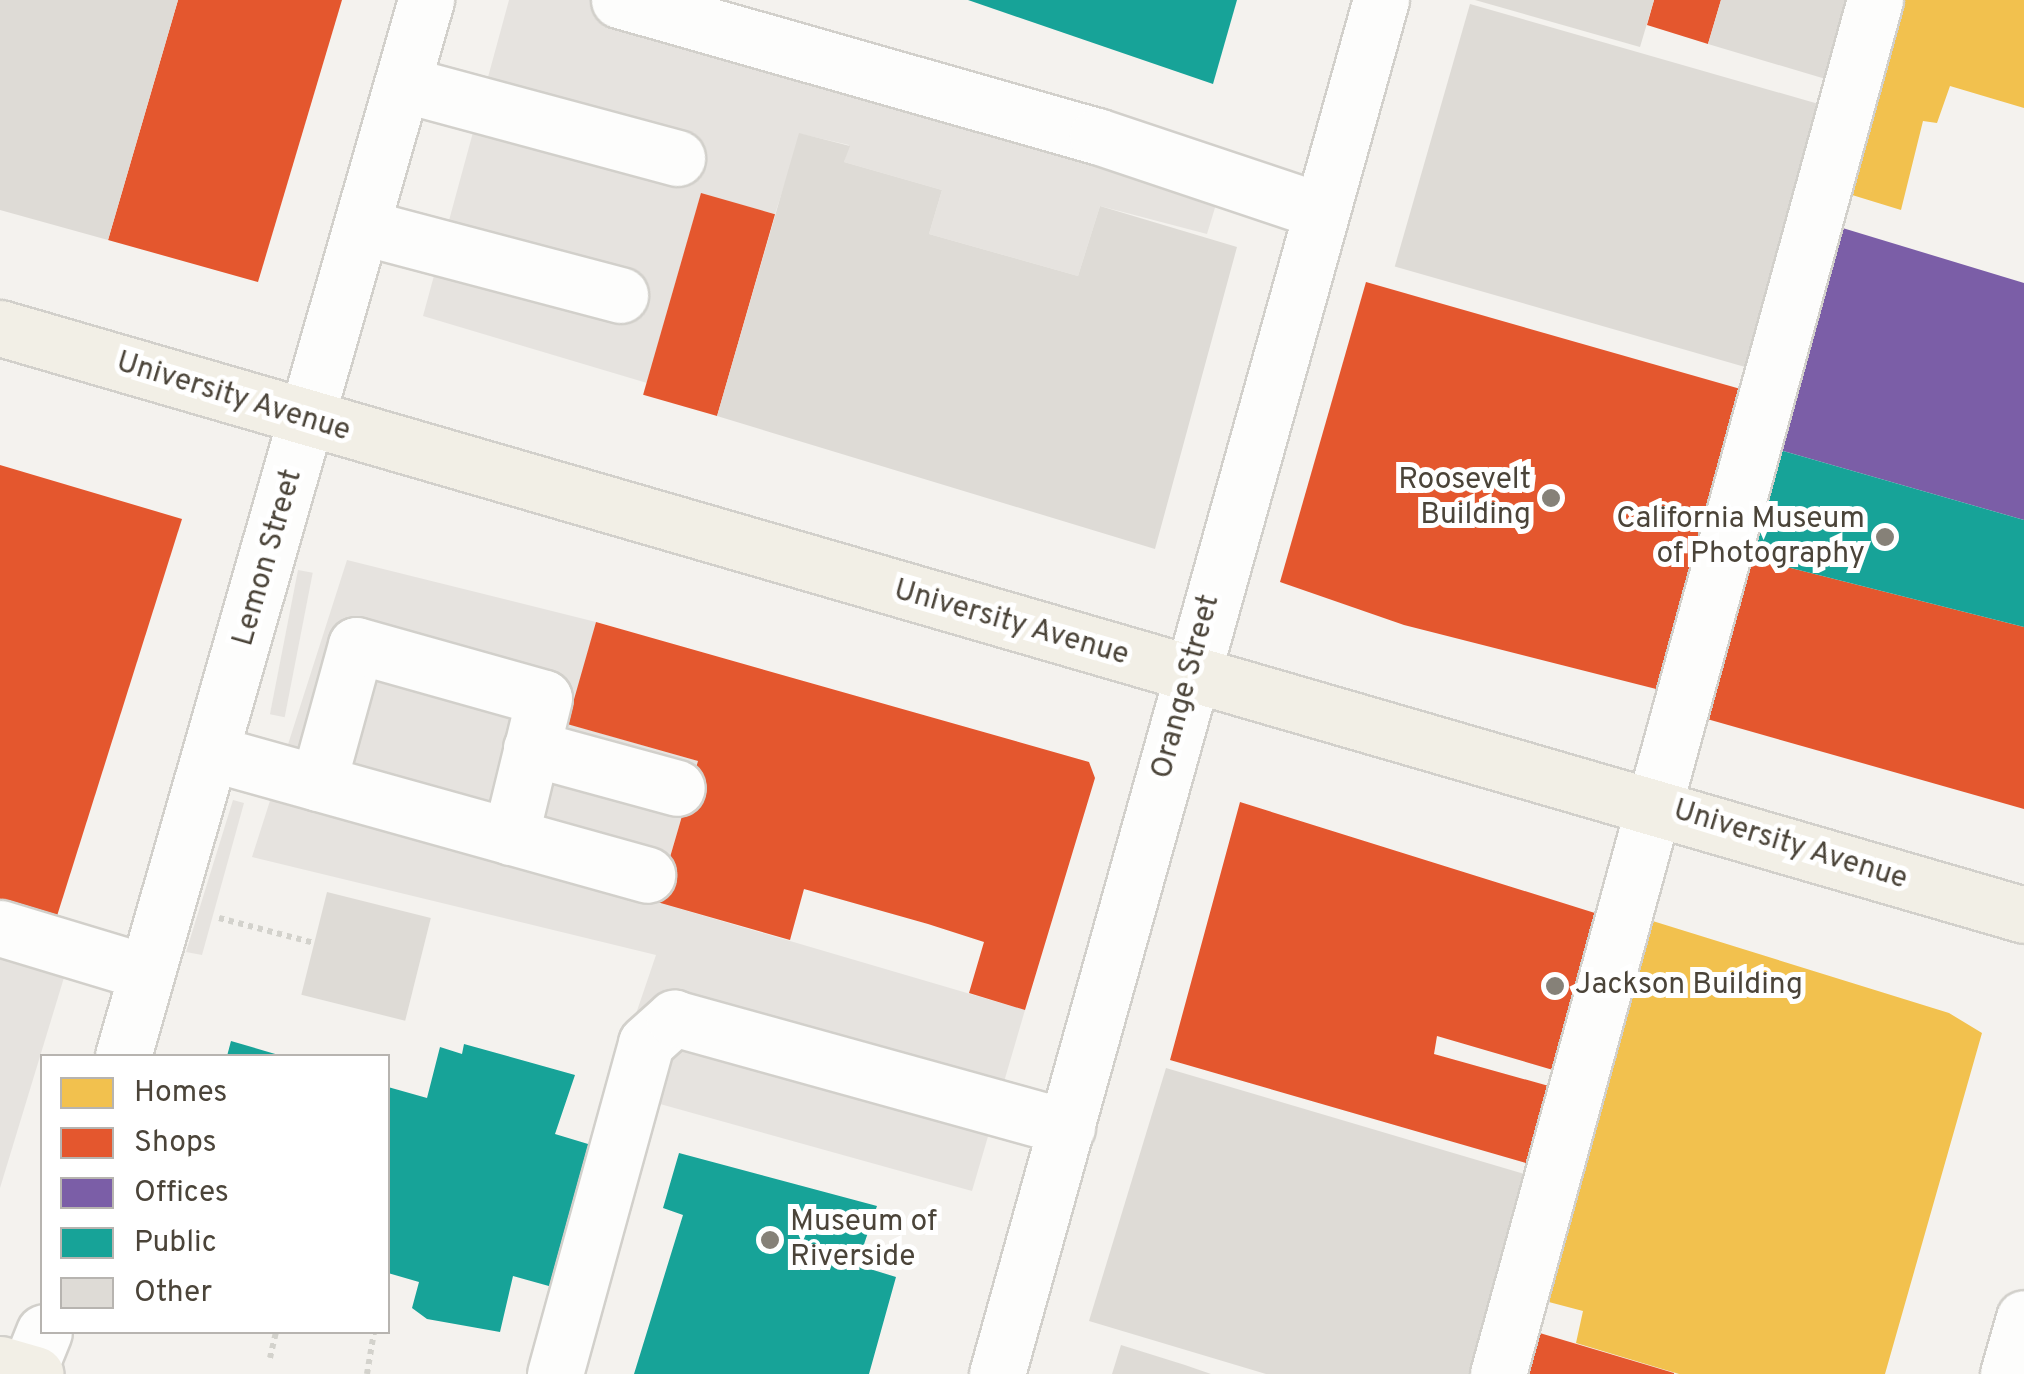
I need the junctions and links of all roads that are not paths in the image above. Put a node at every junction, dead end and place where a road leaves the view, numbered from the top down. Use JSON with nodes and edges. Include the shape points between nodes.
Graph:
{"nodes":[{"id":1,"x":426,"y":0,"type":"edge"},
{"id":2,"x":619,"y":0,"type":"edge"},
{"id":3,"x":1381,"y":0,"type":"edge"},
{"id":4,"x":1876,"y":0,"type":"edge"},
{"id":5,"x":403,"y":84,"type":"junction"},
{"id":6,"x":677,"y":158,"type":"dead end"},
{"id":7,"x":1321,"y":210,"type":"junction"},
{"id":8,"x":363,"y":226,"type":"junction"},
{"id":9,"x":620,"y":295,"type":"dead end"},
{"id":10,"x":0,"y":328,"type":"edge"},
{"id":11,"x":309,"y":422,"type":"junction"},
{"id":12,"x":1190,"y":676,"type":"junction"},
{"id":13,"x":531,"y":748,"type":"junction"},
{"id":14,"x":211,"y":753,"type":"junction"},
{"id":15,"x":318,"y":783,"type":"junction"},
{"id":16,"x":678,"y":788,"type":"dead end"},
{"id":17,"x":1652,"y":805,"type":"junction"},
{"id":18,"x":510,"y":836,"type":"junction"},
{"id":19,"x":647,"y":875,"type":"dead end"},
{"id":20,"x":2024,"y":915,"type":"edge"},
{"id":21,"x":0,"y":928,"type":"edge"},
{"id":22,"x":146,"y":972,"type":"junction"},
{"id":23,"x":124,"y":1054,"type":"edge"},
{"id":24,"x":1066,"y":1127,"type":"junction"},
{"id":25,"x":2024,"y":1318,"type":"edge"},
{"id":26,"x":555,"y":1374,"type":"edge"},
{"id":27,"x":997,"y":1374,"type":"edge"},
{"id":28,"x":1498,"y":1374,"type":"edge"},
{"id":29,"x":2008,"y":1374,"type":"edge"}],
"edges":[{"from":1,"to":5,"type":"street","name":"Lemon Street"},
{"from":2,"to":7,"type":"street","via":[[1098,136]]},
{"from":3,"to":7,"type":"street","name":"Orange Street"},
{"from":4,"to":17,"type":"street"},
{"from":5,"to":6,"type":"street"},
{"from":5,"to":8,"type":"street","name":"Lemon Street"},
{"from":7,"to":12,"type":"street","name":"Orange Street"},
{"from":8,"to":9,"type":"street"},
{"from":8,"to":11,"type":"street","name":"Lemon Street"},
{"from":10,"to":11,"type":"main road","name":"University Avenue"},
{"from":11,"to":12,"type":"main road","name":"University Avenue"},
{"from":11,"to":14,"type":"street","name":"Lemon Street"},
{"from":12,"to":17,"type":"main road","name":"University Avenue"},
{"from":12,"to":24,"type":"street","name":"Orange Street"},
{"from":13,"to":15,"type":"street","via":[[544,698],[356,645]]},
{"from":13,"to":16,"type":"street"},
{"from":13,"to":18,"type":"street"},
{"from":14,"to":15,"type":"street"},
{"from":14,"to":22,"type":"street","name":"Lemon Street"},
{"from":15,"to":18,"type":"street"},
{"from":17,"to":20,"type":"main road","name":"University Avenue"},
{"from":17,"to":28,"type":"street"},
{"from":18,"to":19,"type":"street"},
{"from":21,"to":22,"type":"street"},
{"from":22,"to":23,"type":"street","name":"Lemon Street"},
{"from":24,"to":26,"type":"street","via":[[674,1018],[646,1043]]},
{"from":24,"to":27,"type":"street","name":"Orange Street"},
{"from":25,"to":29,"type":"street"}]}
